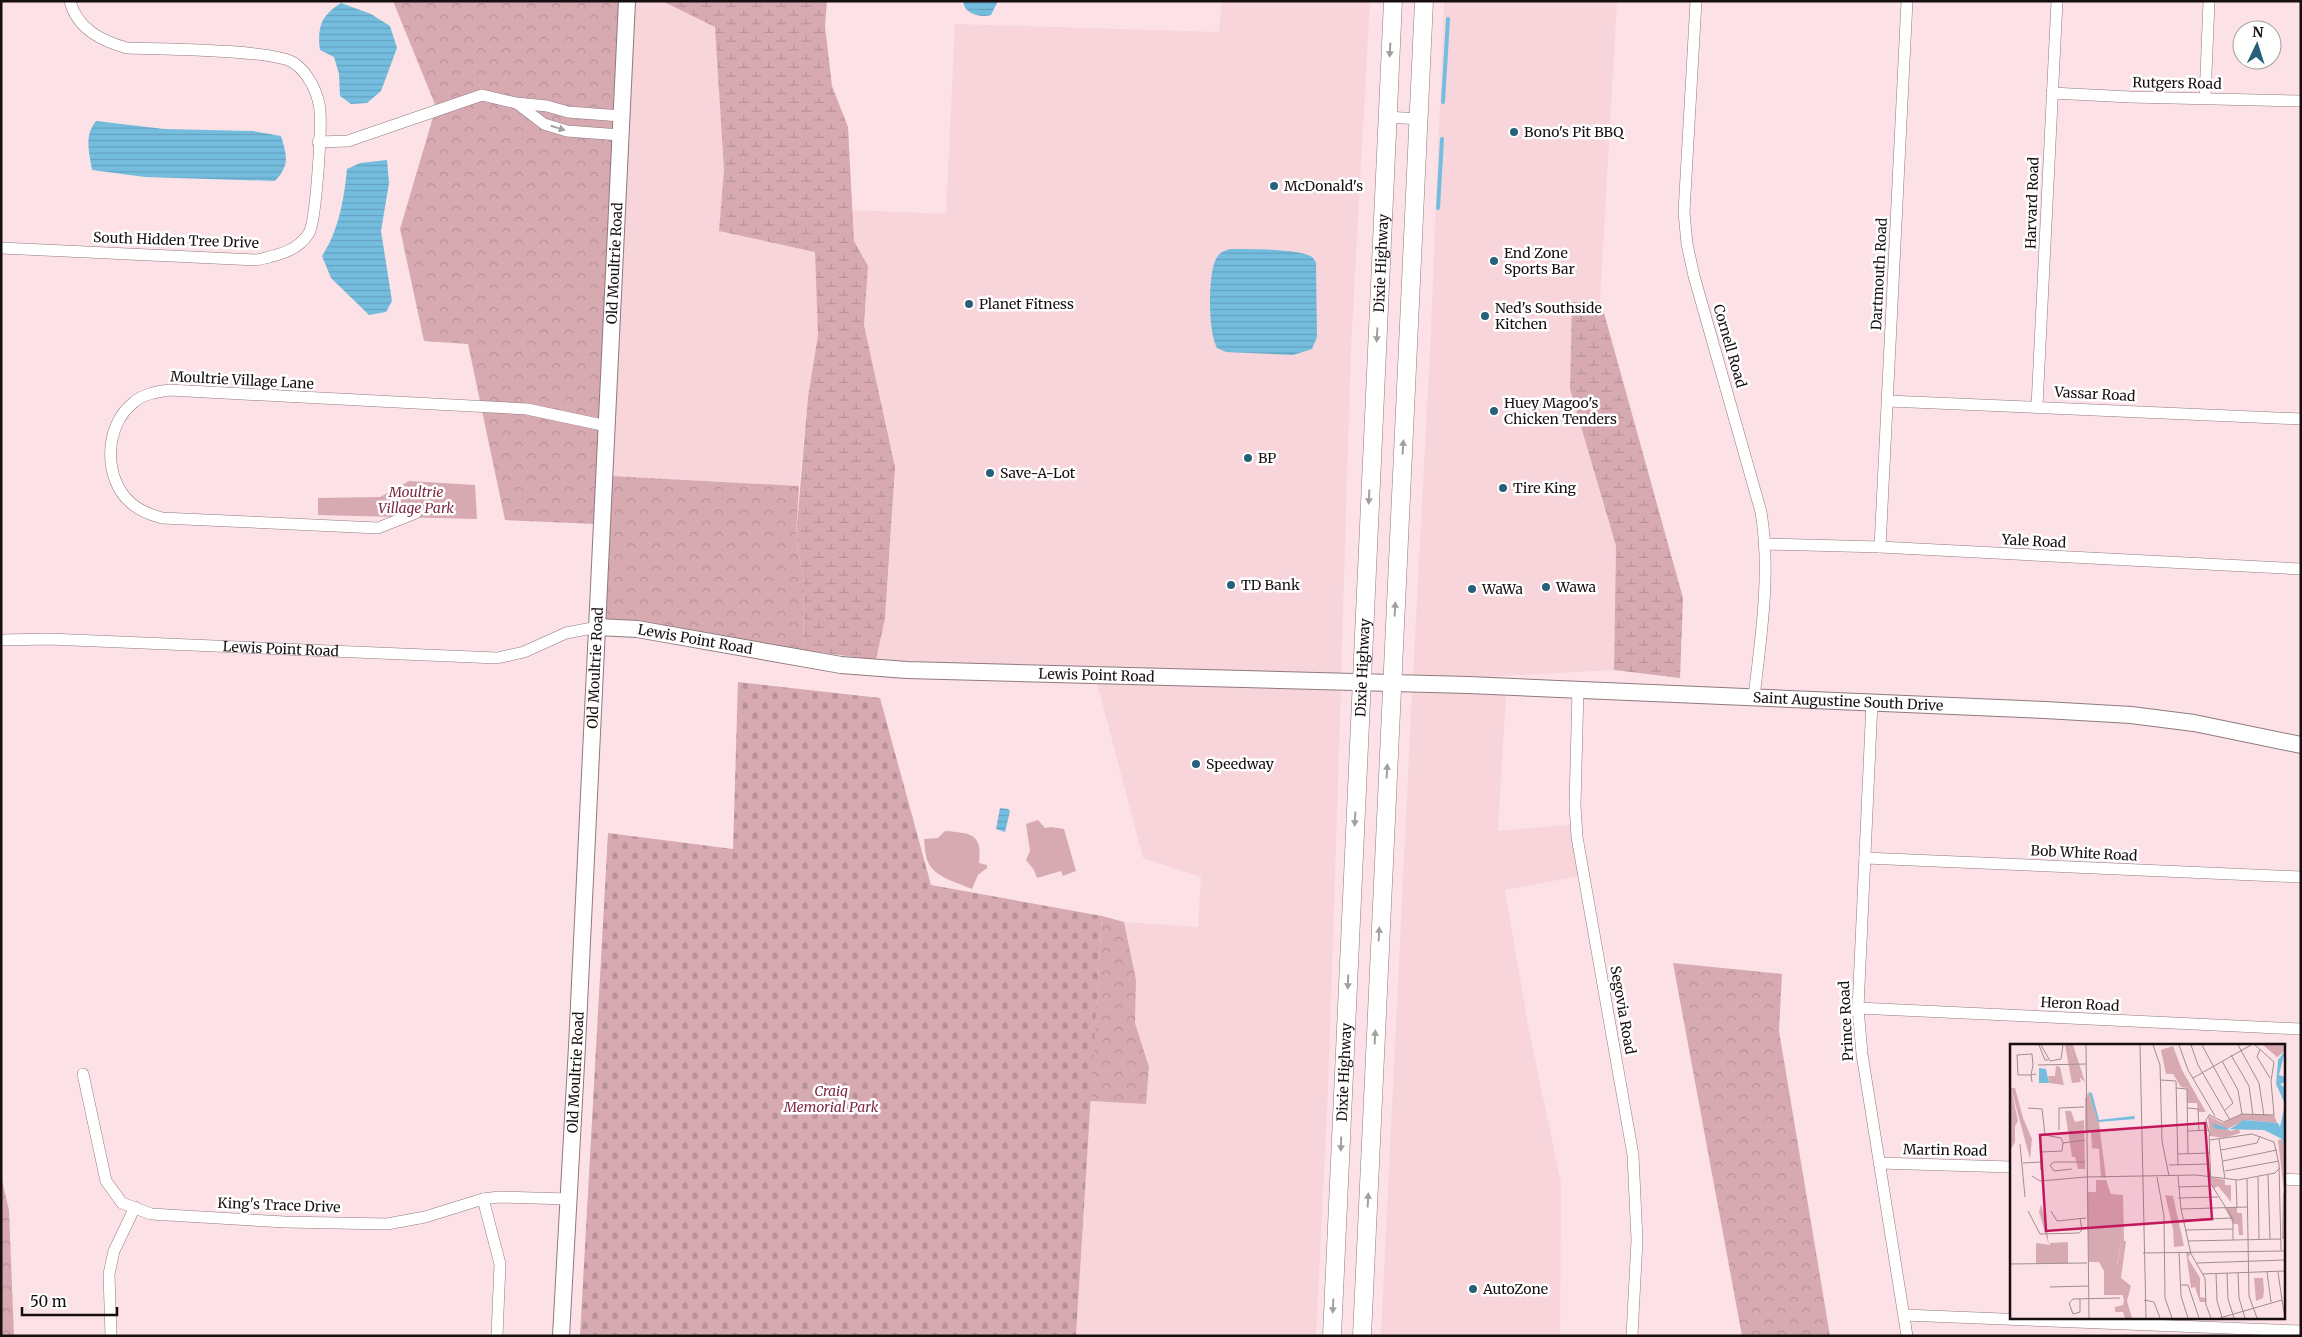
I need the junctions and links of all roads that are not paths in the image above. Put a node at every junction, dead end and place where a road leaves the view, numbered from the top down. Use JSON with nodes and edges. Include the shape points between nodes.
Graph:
{"nodes":[{"id":1,"x":70,"y":1,"type":"edge"},
{"id":2,"x":626,"y":1,"type":"edge"},
{"id":3,"x":1392,"y":1,"type":"edge"},
{"id":4,"x":1424,"y":1,"type":"edge"},
{"id":5,"x":1696,"y":1,"type":"edge"},
{"id":6,"x":1907,"y":1,"type":"edge"},
{"id":7,"x":2057,"y":1,"type":"edge"},
{"id":8,"x":2208,"y":1,"type":"edge"},
{"id":9,"x":2052,"y":92,"type":"junction"},
{"id":10,"x":2205,"y":98,"type":"junction"},
{"id":11,"x":2301,"y":101,"type":"edge"},
{"id":12,"x":516,"y":103,"type":"junction"},
{"id":13,"x":621,"y":116,"type":"junction"},
{"id":14,"x":1387,"y":117,"type":"junction"},
{"id":15,"x":1418,"y":119,"type":"junction"},
{"id":16,"x":620,"y":135,"type":"junction"},
{"id":17,"x":318,"y":142,"type":"junction"},
{"id":18,"x":1,"y":248,"type":"edge"},
{"id":19,"x":1888,"y":401,"type":"junction"},
{"id":20,"x":2037,"y":406,"type":"junction"},
{"id":21,"x":2301,"y":419,"type":"edge"},
{"id":22,"x":606,"y":426,"type":"junction"},
{"id":23,"x":416,"y":514,"type":"dead end"},
{"id":24,"x":1765,"y":544,"type":"junction"},
{"id":25,"x":1880,"y":547,"type":"junction"},
{"id":26,"x":2301,"y":569,"type":"edge"},
{"id":27,"x":598,"y":627,"type":"junction"},
{"id":28,"x":1,"y":640,"type":"edge"},
{"id":29,"x":1361,"y":683,"type":"junction"},
{"id":30,"x":1391,"y":684,"type":"junction"},
{"id":31,"x":1578,"y":689,"type":"junction"},
{"id":32,"x":1754,"y":697,"type":"junction"},
{"id":33,"x":1872,"y":702,"type":"junction"},
{"id":34,"x":2301,"y":745,"type":"edge"},
{"id":35,"x":1865,"y":858,"type":"junction"},
{"id":36,"x":2301,"y":877,"type":"edge"},
{"id":37,"x":1858,"y":1008,"type":"junction"},
{"id":38,"x":2301,"y":1029,"type":"edge"},
{"id":39,"x":83,"y":1074,"type":"dead end"},
{"id":40,"x":1879,"y":1163,"type":"junction"},
{"id":41,"x":2010,"y":1167,"type":"edge"},
{"id":42,"x":2284,"y":1179,"type":"edge"},
{"id":43,"x":2301,"y":1180,"type":"edge"},
{"id":44,"x":483,"y":1199,"type":"junction"},
{"id":45,"x":569,"y":1199,"type":"junction"},
{"id":46,"x":135,"y":1207,"type":"junction"},
{"id":47,"x":1336,"y":1235,"type":"junction"},
{"id":48,"x":1366,"y":1236,"type":"junction"},
{"id":49,"x":1904,"y":1316,"type":"junction"},
{"id":50,"x":2301,"y":1331,"type":"edge"},
{"id":51,"x":111,"y":1336,"type":"edge"},
{"id":52,"x":497,"y":1336,"type":"edge"},
{"id":53,"x":561,"y":1336,"type":"edge"},
{"id":54,"x":1332,"y":1336,"type":"edge"},
{"id":55,"x":1362,"y":1336,"type":"edge"},
{"id":56,"x":1632,"y":1336,"type":"edge"},
{"id":57,"x":1907,"y":1336,"type":"edge"}],
"edges":[{"from":1,"to":17,"type":"street","name":"South Hidden Tree Drive","via":[[81,24],[111,44],[127,48],[266,55],[293,62],[313,86],[320,106]]},
{"from":2,"to":13,"type":"street","name":"Old Moultrie Road"},
{"from":3,"to":14,"type":"main road","name":"Dixie Highway","one_way":true},
{"from":4,"to":15,"type":"main road"},
{"from":5,"to":24,"type":"street","name":"Cornell Road","via":[[1685,179],[1687,244],[1760,512]]},
{"from":6,"to":19,"type":"street","name":"Dartmouth Road"},
{"from":7,"to":9,"type":"street","name":"Harvard Road"},
{"from":8,"to":10,"type":"street"},
{"from":9,"to":10,"type":"street","name":"Rutgers Road"},
{"from":9,"to":20,"type":"street","name":"Harvard Road"},
{"from":10,"to":11,"type":"street","name":"Rutgers Road"},
{"from":12,"to":13,"type":"street","via":[[568,112]]},
{"from":12,"to":16,"type":"street","one_way":true,"via":[[544,124],[567,131]]},
{"from":12,"to":17,"type":"street","via":[[482,95],[348,140]]},
{"from":13,"to":16,"type":"street","name":"Old Moultrie Road"},
{"from":14,"to":15,"type":"street"},
{"from":14,"to":29,"type":"main road","name":"Dixie Highway","one_way":true},
{"from":30,"to":15,"type":"main road","one_way":true},
{"from":16,"to":22,"type":"street","name":"Old Moultrie Road"},
{"from":17,"to":18,"type":"street","name":"South Hidden Tree Drive","via":[[316,209],[310,232],[288,252],[256,260]]},
{"from":19,"to":20,"type":"street","name":"Vassar Road"},
{"from":19,"to":25,"type":"street","name":"Dartmouth Road"},
{"from":20,"to":21,"type":"street","name":"Vassar Road"},
{"from":22,"to":23,"type":"street","name":"Moultrie Village Lane","via":[[527,409],[169,390],[149,393],[132,403],[112,436],[111,458],[120,492],[143,512],[162,518],[378,528]]},
{"from":22,"to":27,"type":"street","name":"Old Moultrie Road"},
{"from":24,"to":25,"type":"street","name":"Yale Road"},
{"from":24,"to":32,"type":"street","name":"Cornell Road","via":[[1765,584]]},
{"from":25,"to":26,"type":"street","name":"Yale Road"},
{"from":27,"to":28,"type":"street","name":"Lewis Point Road","via":[[566,633],[524,652],[497,658],[49,639]]},
{"from":27,"to":29,"type":"street","name":"Lewis Point Road","via":[[637,629],[841,664],[907,670]]},
{"from":27,"to":45,"type":"street","name":"Old Moultrie Road"},
{"from":29,"to":30,"type":"street","name":"Lewis Point Road"},
{"from":29,"to":47,"type":"main road","name":"Dixie Highway","one_way":true},
{"from":30,"to":31,"type":"street","name":"Saint Augustine South Drive"},
{"from":48,"to":30,"type":"main road","one_way":true},
{"from":31,"to":32,"type":"street","name":"Saint Augustine South Drive"},
{"from":31,"to":56,"type":"street","name":"Segovia Road","via":[[1577,836],[1634,1172],[1637,1240]]},
{"from":32,"to":33,"type":"street","name":"Saint Augustine South Drive"},
{"from":33,"to":34,"type":"street","name":"Saint Augustine South Drive","via":[[2131,715],[2212,726]]},
{"from":33,"to":35,"type":"street","name":"Prince Road"},
{"from":35,"to":36,"type":"street","name":"Bob White Road"},
{"from":35,"to":37,"type":"street","name":"Prince Road"},
{"from":37,"to":38,"type":"street","name":"Heron Road"},
{"from":37,"to":40,"type":"street","name":"Prince Road"},
{"from":39,"to":46,"type":"street","name":"King's Trace Drive","via":[[106,1181],[122,1202]]},
{"from":40,"to":41,"type":"street","name":"Martin Road"},
{"from":40,"to":49,"type":"street","name":"Prince Road"},
{"from":42,"to":43,"type":"street"},
{"from":44,"to":45,"type":"street","name":"King's Trace Drive"},
{"from":44,"to":46,"type":"street","name":"King's Trace Drive","via":[[425,1217],[387,1224],[151,1214]]},
{"from":44,"to":52,"type":"street","via":[[500,1264]]},
{"from":45,"to":53,"type":"street","name":"Old Moultrie Road"},
{"from":46,"to":51,"type":"street","via":[[114,1251],[111,1266]]},
{"from":47,"to":48,"type":"main road"},
{"from":47,"to":54,"type":"main road","name":"Dixie Highway","one_way":true},
{"from":48,"to":55,"type":"main road"},
{"from":49,"to":50,"type":"street"},
{"from":49,"to":57,"type":"street","name":"Prince Road"}]}
